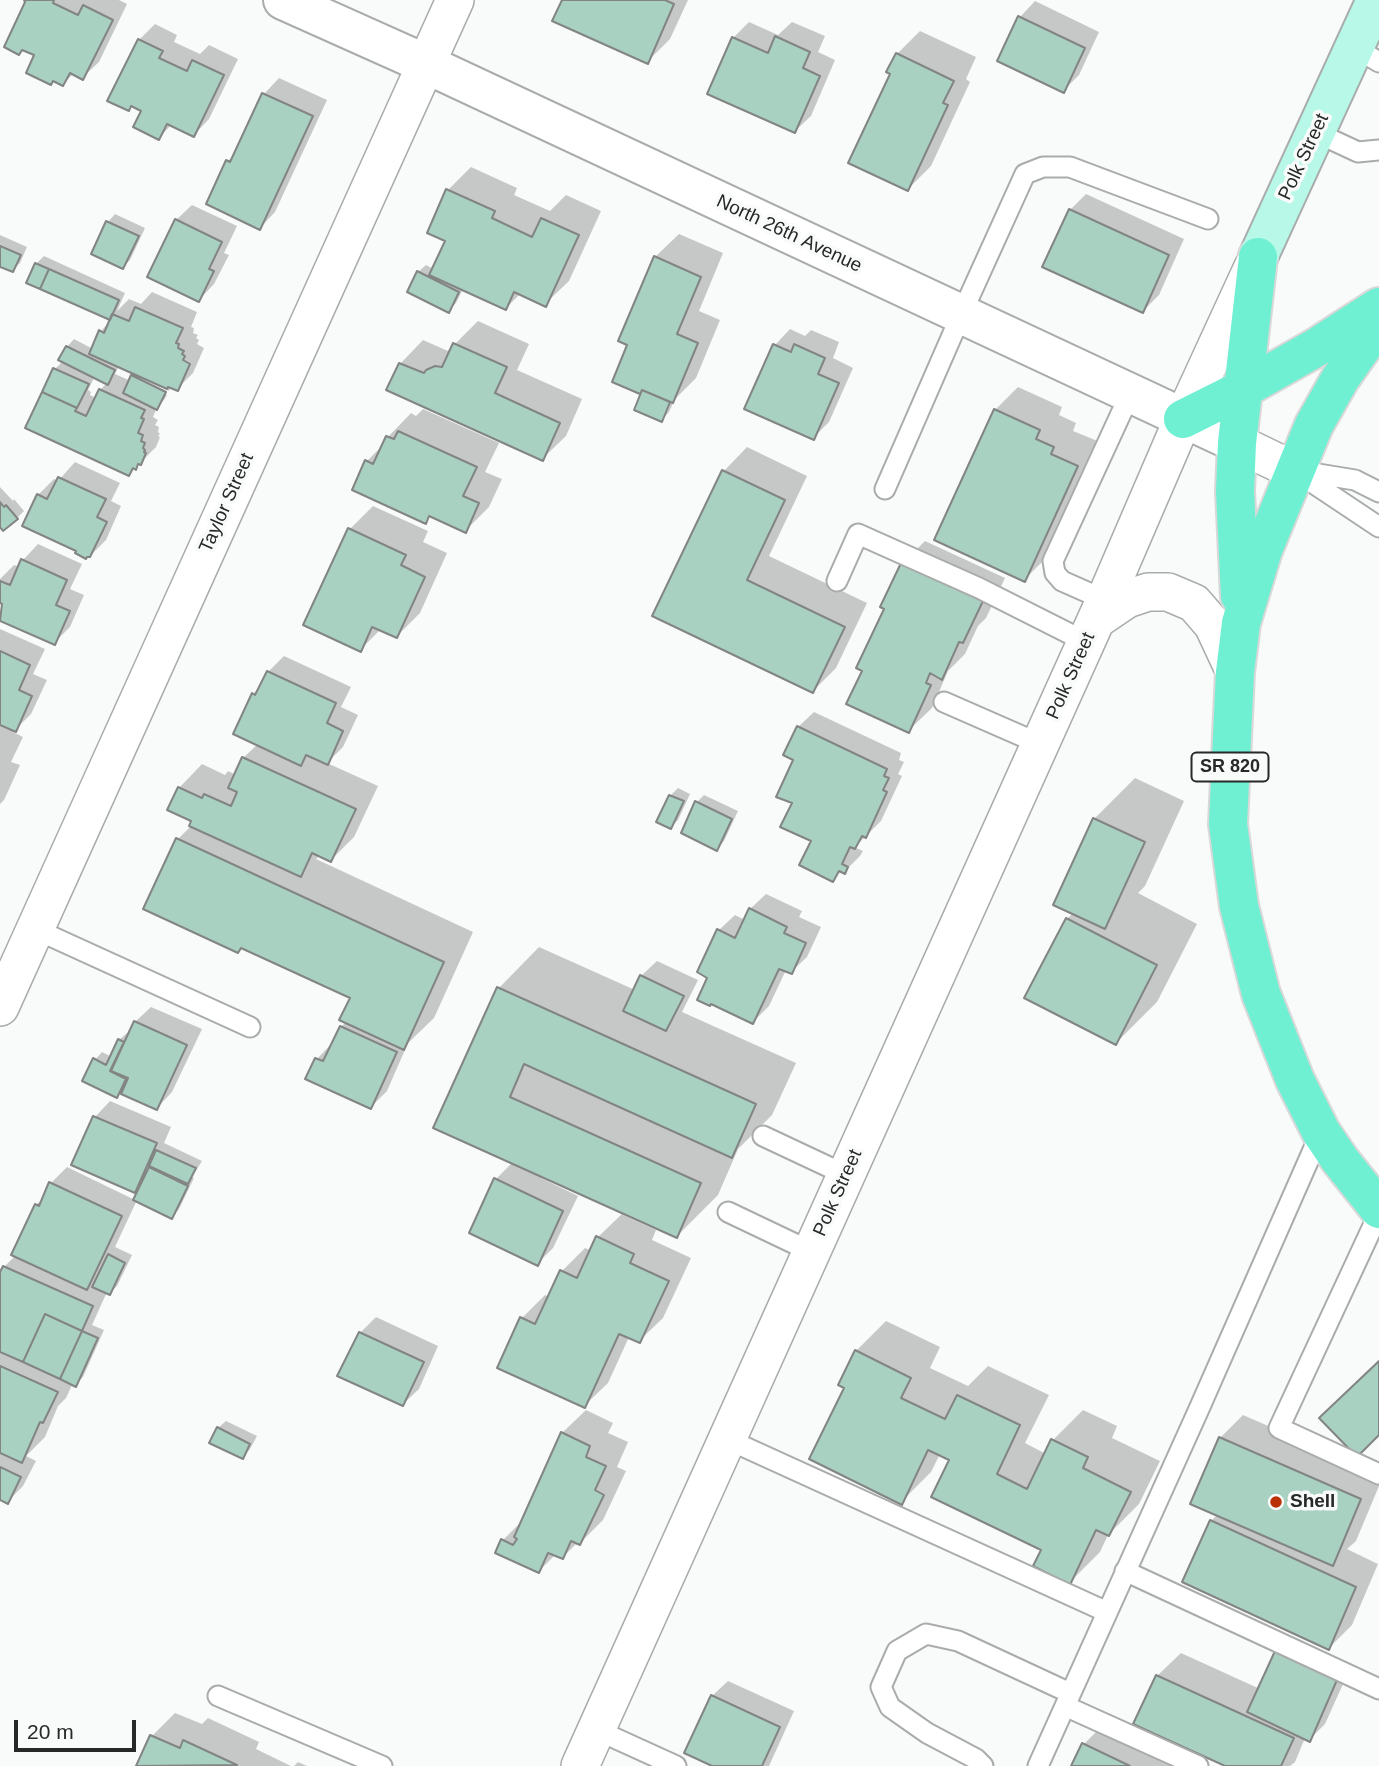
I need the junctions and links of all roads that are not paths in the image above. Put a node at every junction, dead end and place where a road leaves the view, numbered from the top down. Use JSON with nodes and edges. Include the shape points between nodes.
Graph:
{"nodes":[{"id":1,"x":283,"y":0,"type":"edge"},
{"id":2,"x":455,"y":0,"type":"edge"},
{"id":3,"x":1376,"y":0,"type":"edge"},
{"id":4,"x":1367,"y":55,"type":"edge"},
{"id":5,"x":426,"y":64,"type":"junction"},
{"id":6,"x":1315,"y":132,"type":"junction"},
{"id":7,"x":1379,"y":150,"type":"edge"},
{"id":8,"x":1208,"y":219,"type":"dead end"},
{"id":9,"x":1258,"y":257,"type":"junction"},
{"id":10,"x":1379,"y":307,"type":"edge"},
{"id":11,"x":961,"y":315,"type":"junction"},
{"id":12,"x":1379,"y":323,"type":"edge"},
{"id":13,"x":1243,"y":389,"type":"junction"},
{"id":14,"x":1130,"y":394,"type":"junction"},
{"id":15,"x":1183,"y":419,"type":"junction"},
{"id":16,"x":1237,"y":443,"type":"junction"},
{"id":17,"x":1295,"y":471,"type":"junction"},
{"id":18,"x":885,"y":489,"type":"dead end"},
{"id":19,"x":1379,"y":492,"type":"edge"},
{"id":20,"x":1379,"y":527,"type":"edge"},
{"id":21,"x":837,"y":581,"type":"dead end"},
{"id":22,"x":1095,"y":621,"type":"junction"},
{"id":23,"x":1241,"y":623,"type":"junction"},
{"id":24,"x":1234,"y":672,"type":"junction"},
{"id":25,"x":944,"y":702,"type":"dead end"},
{"id":26,"x":1040,"y":744,"type":"junction"},
{"id":27,"x":35,"y":929,"type":"junction"},
{"id":28,"x":0,"y":1007,"type":"edge"},
{"id":29,"x":250,"y":1027,"type":"dead end"},
{"id":30,"x":1321,"y":1132,"type":"junction"},
{"id":31,"x":763,"y":1136,"type":"dead end"},
{"id":32,"x":846,"y":1175,"type":"junction"},
{"id":33,"x":1379,"y":1211,"type":"edge"},
{"id":34,"x":728,"y":1212,"type":"dead end"},
{"id":35,"x":812,"y":1252,"type":"junction"},
{"id":36,"x":727,"y":1439,"type":"junction"},
{"id":37,"x":1379,"y":1474,"type":"edge"},
{"id":38,"x":1125,"y":1571,"type":"junction"},
{"id":39,"x":1107,"y":1612,"type":"junction"},
{"id":40,"x":1379,"y":1689,"type":"edge"},
{"id":41,"x":218,"y":1696,"type":"dead end"},
{"id":42,"x":1068,"y":1699,"type":"junction"},
{"id":43,"x":597,"y":1730,"type":"junction"},
{"id":44,"x":382,"y":1766,"type":"edge"},
{"id":45,"x":580,"y":1766,"type":"edge"},
{"id":46,"x":676,"y":1766,"type":"edge"},
{"id":47,"x":983,"y":1766,"type":"edge"},
{"id":48,"x":1038,"y":1766,"type":"edge"},
{"id":49,"x":1198,"y":1766,"type":"edge"}],
"edges":[{"from":1,"to":5,"type":"street","name":"North 26th Avenue"},
{"from":2,"to":5,"type":"street","name":"Taylor Street"},
{"from":3,"to":4,"type":"main road","name":"Polk Street"},
{"from":4,"to":6,"type":"main road","name":"Polk Street"},
{"from":5,"to":11,"type":"street","name":"North 26th Avenue"},
{"from":5,"to":27,"type":"street","name":"Taylor Street"},
{"from":6,"to":7,"type":"lane","via":[[1358,152]]},
{"from":6,"to":9,"type":"main road","name":"Polk Street"},
{"from":8,"to":11,"type":"lane","via":[[1070,167],[1043,167],[1025,174]]},
{"from":9,"to":13,"type":"main road"},
{"from":9,"to":15,"type":"street","name":"Polk Street"},
{"from":10,"to":13,"type":"main road"},
{"from":11,"to":14,"type":"street","name":"North 26th Avenue"},
{"from":11,"to":18,"type":"lane"},
{"from":12,"to":17,"type":"main road","number":"SR 820","via":[[1340,379]]},
{"from":13,"to":15,"type":"main road"},
{"from":13,"to":16,"type":"main road"},
{"from":14,"to":15,"type":"street","name":"North 26th Avenue"},
{"from":14,"to":22,"type":"lane","via":[[1053,561],[1055,573]]},
{"from":15,"to":16,"type":"street","name":"North 26th Avenue"},
{"from":15,"to":22,"type":"street","name":"Polk Street"},
{"from":16,"to":17,"type":"street","name":"North 26th Avenue"},
{"from":16,"to":23,"type":"main road"},
{"from":17,"to":19,"type":"lane","name":"North 26th Avenue","via":[[1355,480]]},
{"from":17,"to":20,"type":"lane","name":"North 26th Avenue"},
{"from":17,"to":23,"type":"main road","number":"SR 820"},
{"from":21,"to":22,"type":"lane","via":[[858,534],[979,588]]},
{"from":22,"to":24,"type":"street","name":"Polk Street","via":[[1127,599],[1168,592],[1194,603],[1213,625]]},
{"from":22,"to":26,"type":"street","name":"Polk Street"},
{"from":23,"to":24,"type":"main road","number":"SR 820"},
{"from":24,"to":30,"type":"main road","number":"SR 820","via":[[1227,824],[1239,906],[1261,994]]},
{"from":25,"to":26,"type":"lane"},
{"from":26,"to":32,"type":"street","name":"Polk Street"},
{"from":27,"to":28,"type":"street","name":"Taylor Street"},
{"from":27,"to":29,"type":"lane"},
{"from":30,"to":33,"type":"main road","number":"SR 820"},
{"from":30,"to":38,"type":"lane"},
{"from":31,"to":32,"type":"lane"},
{"from":32,"to":35,"type":"street","name":"Polk Street"},
{"from":33,"to":37,"type":"lane","via":[[1279,1428]]},
{"from":34,"to":35,"type":"lane"},
{"from":35,"to":36,"type":"street","name":"Polk Street"},
{"from":36,"to":39,"type":"lane"},
{"from":36,"to":43,"type":"street","name":"Polk Street"},
{"from":38,"to":39,"type":"lane"},
{"from":38,"to":40,"type":"lane"},
{"from":39,"to":42,"type":"lane"},
{"from":41,"to":44,"type":"lane"},
{"from":42,"to":47,"type":"lane","via":[[958,1641],[926,1634],[897,1651],[881,1687],[890,1707]]},
{"from":42,"to":48,"type":"lane"},
{"from":42,"to":49,"type":"lane"},
{"from":43,"to":45,"type":"street","name":"Polk Street"},
{"from":43,"to":46,"type":"lane"}]}
